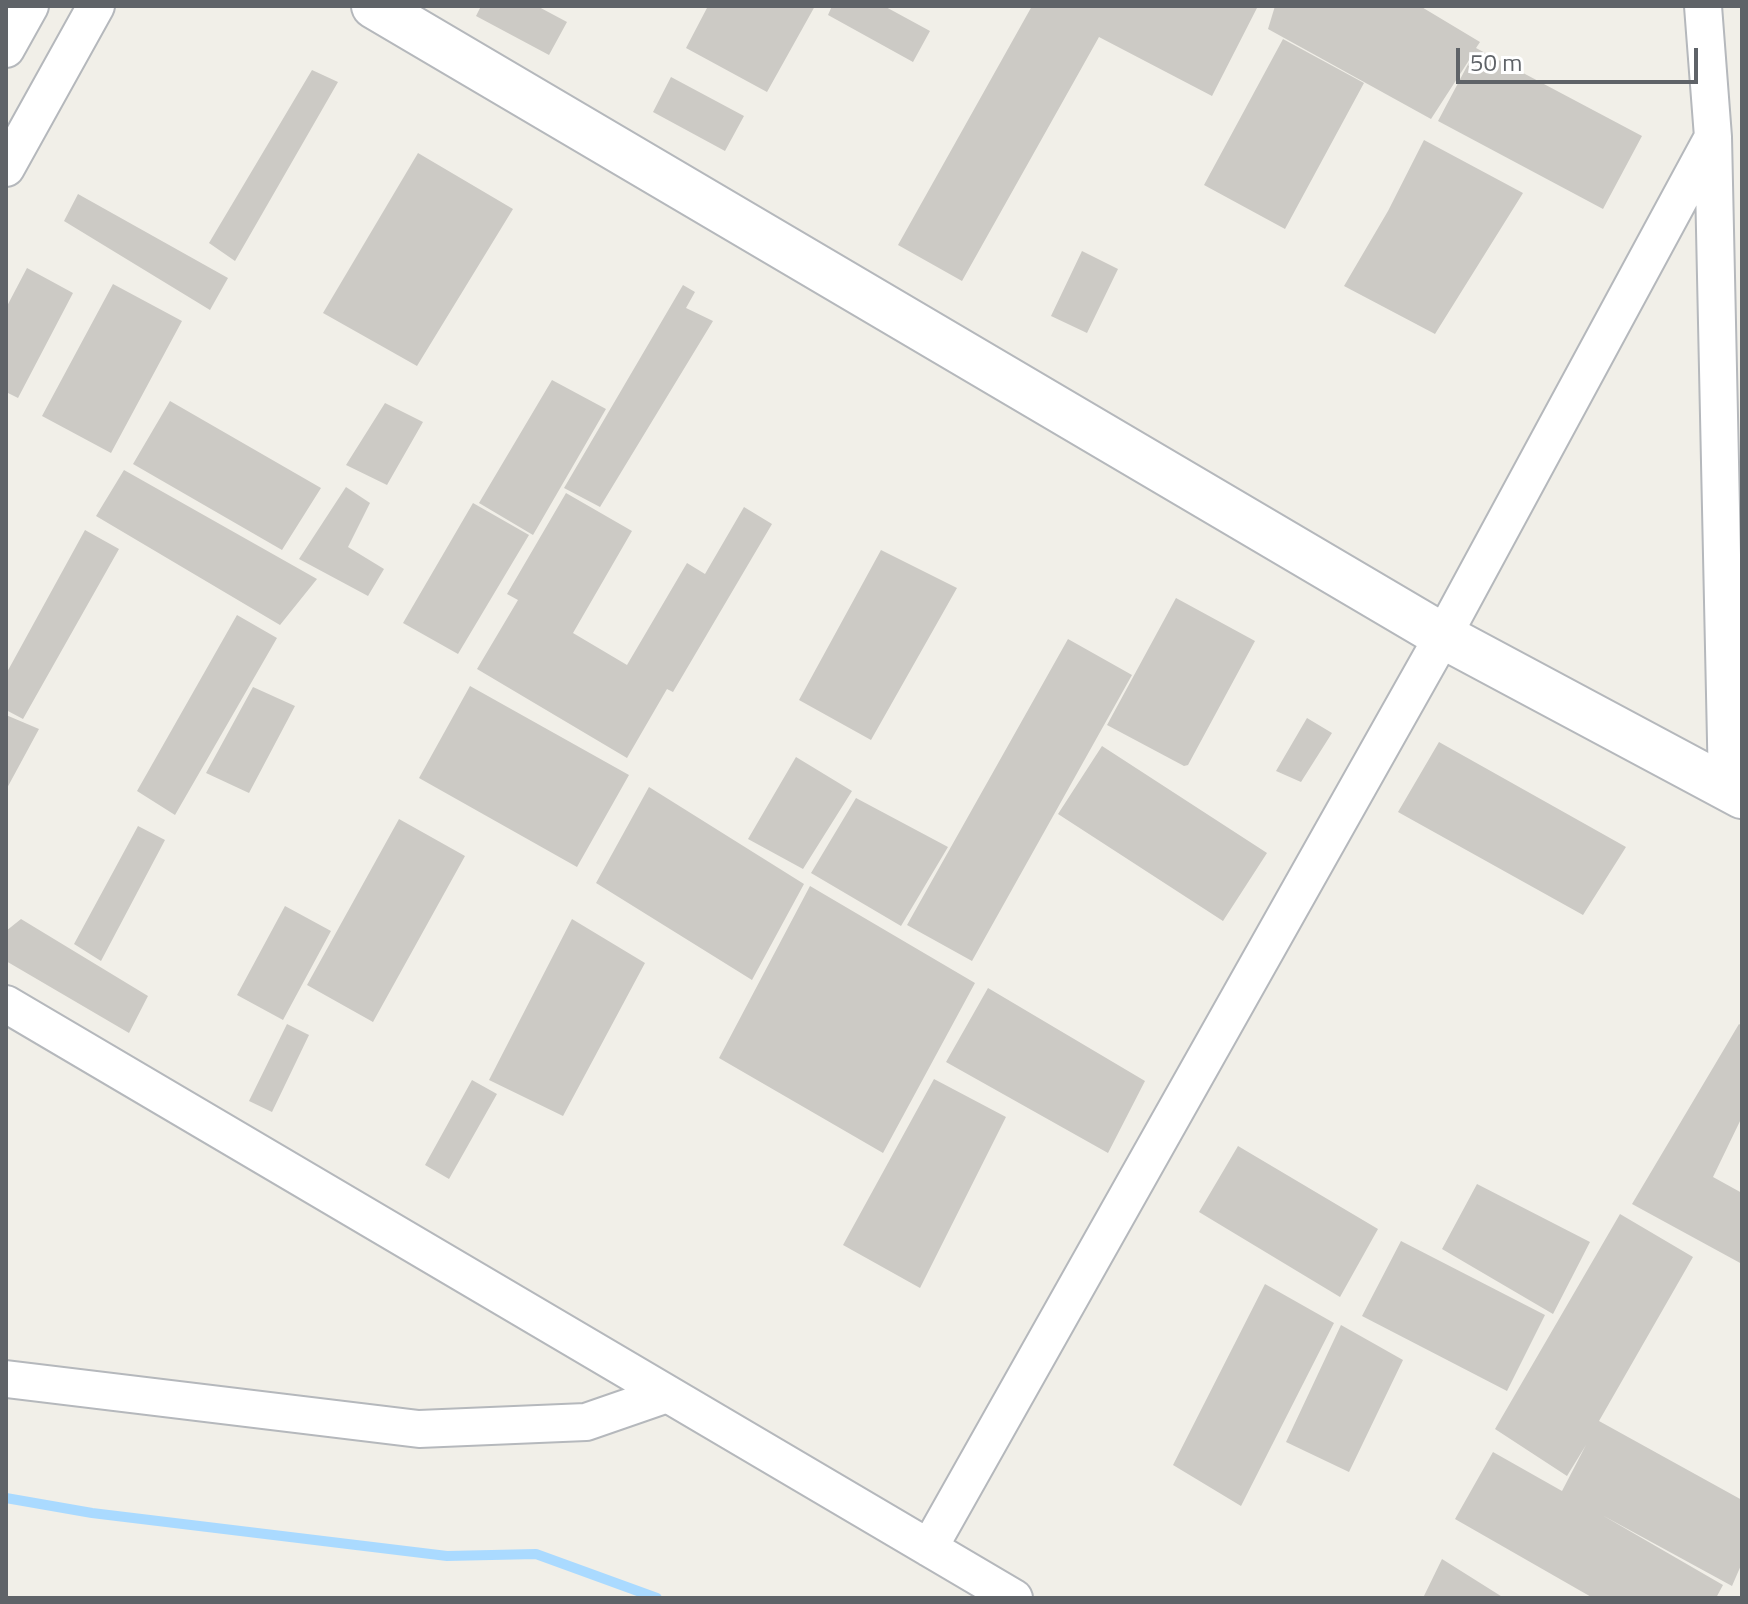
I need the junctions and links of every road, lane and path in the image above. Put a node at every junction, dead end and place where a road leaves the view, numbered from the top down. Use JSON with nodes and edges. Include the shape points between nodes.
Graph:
{"nodes":[{"id":1,"x":30,"y":6,"type":"edge"},
{"id":2,"x":96,"y":6,"type":"edge"},
{"id":3,"x":374,"y":6,"type":"edge"},
{"id":4,"x":1703,"y":6,"type":"edge"},
{"id":5,"x":6,"y":49,"type":"edge"},
{"id":6,"x":1713,"y":137,"type":"junction"},
{"id":7,"x":6,"y":168,"type":"edge"},
{"id":8,"x":1443,"y":636,"type":"junction"},
{"id":9,"x":1735,"y":792,"type":"edge"},
{"id":10,"x":6,"y":1004,"type":"edge"},
{"id":11,"x":6,"y":1379,"type":"edge"},
{"id":12,"x":667,"y":1394,"type":"junction"},
{"id":13,"x":929,"y":1548,"type":"junction"},
{"id":14,"x":1014,"y":1598,"type":"edge"}],
"edges":[{"from":1,"to":5,"type":"street"},
{"from":2,"to":7,"type":"street"},
{"from":3,"to":8,"type":"street"},
{"from":4,"to":6,"type":"street"},
{"from":6,"to":8,"type":"street"},
{"from":6,"to":9,"type":"street"},
{"from":8,"to":9,"type":"street"},
{"from":8,"to":13,"type":"street"},
{"from":10,"to":12,"type":"street"},
{"from":11,"to":12,"type":"street","via":[[419,1429],[586,1422]]},
{"from":12,"to":13,"type":"street"},
{"from":13,"to":14,"type":"street"}]}
